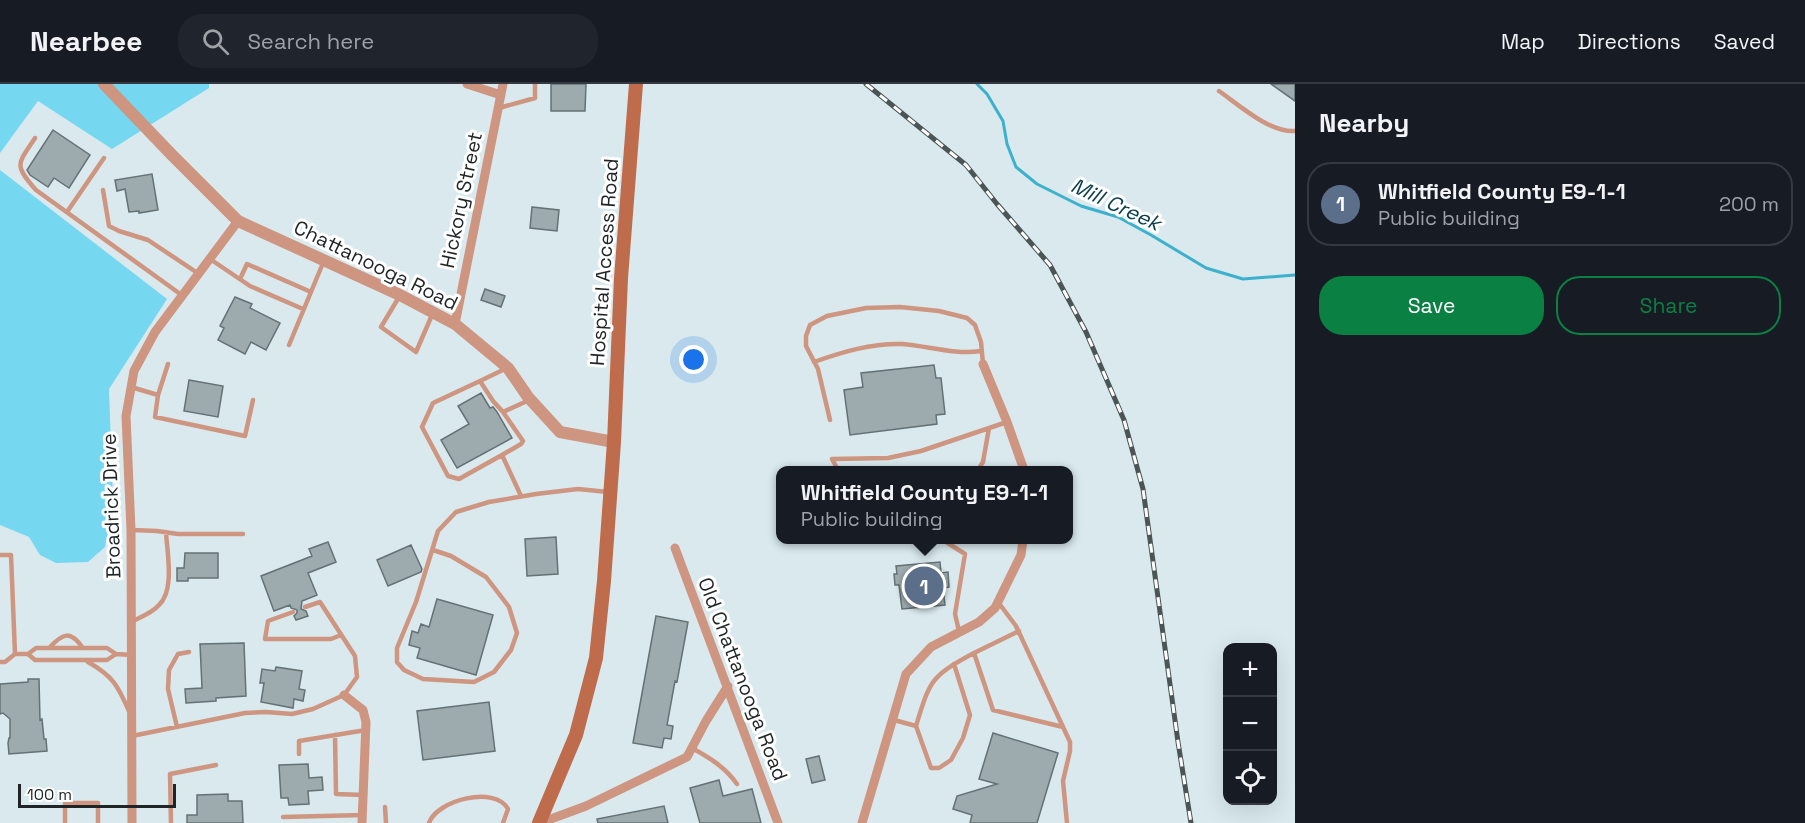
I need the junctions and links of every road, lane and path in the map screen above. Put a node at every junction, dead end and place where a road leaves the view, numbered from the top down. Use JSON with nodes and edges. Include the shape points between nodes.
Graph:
{"nodes":[{"id":1,"x":104,"y":84,"type":"edge"},
{"id":2,"x":467,"y":84,"type":"edge"},
{"id":3,"x":503,"y":84,"type":"edge"},
{"id":4,"x":535,"y":84,"type":"edge"},
{"id":5,"x":636,"y":84,"type":"edge"},
{"id":6,"x":1219,"y":91,"type":"dead end"},
{"id":7,"x":501,"y":95,"type":"junction"},
{"id":8,"x":498,"y":109,"type":"junction"},
{"id":9,"x":1295,"y":132,"type":"edge"},
{"id":10,"x":35,"y":138,"type":"dead end"},
{"id":11,"x":104,"y":158,"type":"dead end"},
{"id":12,"x":103,"y":190,"type":"dead end"},
{"id":13,"x":67,"y":212,"type":"junction"},
{"id":14,"x":238,"y":221,"type":"junction"},
{"id":15,"x":210,"y":259,"type":"junction"},
{"id":16,"x":324,"y":260,"type":"junction"},
{"id":17,"x":199,"y":274,"type":"junction"},
{"id":18,"x":240,"y":279,"type":"junction"},
{"id":19,"x":311,"y":292,"type":"junction"},
{"id":20,"x":400,"y":295,"type":"junction"},
{"id":21,"x":183,"y":296,"type":"junction"},
{"id":22,"x":303,"y":309,"type":"junction"},
{"id":23,"x":433,"y":312,"type":"junction"},
{"id":24,"x":455,"y":324,"type":"junction"},
{"id":25,"x":289,"y":345,"type":"dead end"},
{"id":26,"x":981,"y":351,"type":"junction"},
{"id":27,"x":814,"y":362,"type":"junction"},
{"id":28,"x":168,"y":364,"type":"dead end"},
{"id":29,"x":983,"y":364,"type":"joint"},
{"id":30,"x":508,"y":368,"type":"junction"},
{"id":31,"x":480,"y":381,"type":"junction"},
{"id":32,"x":131,"y":387,"type":"junction"},
{"id":33,"x":158,"y":395,"type":"junction"},
{"id":34,"x":530,"y":399,"type":"junction"},
{"id":35,"x":253,"y":400,"type":"dead end"},
{"id":36,"x":503,"y":412,"type":"junction"},
{"id":37,"x":830,"y":420,"type":"dead end"},
{"id":38,"x":1007,"y":422,"type":"junction"},
{"id":39,"x":989,"y":428,"type":"junction"},
{"id":40,"x":614,"y":442,"type":"junction"},
{"id":41,"x":502,"y":455,"type":"junction"},
{"id":42,"x":836,"y":466,"type":"edge"},
{"id":43,"x":981,"y":466,"type":"edge"},
{"id":44,"x":1022,"y":466,"type":"edge"},
{"id":45,"x":610,"y":492,"type":"junction"},
{"id":46,"x":521,"y":496,"type":"junction"},
{"id":47,"x":131,"y":530,"type":"junction"},
{"id":48,"x":166,"y":532,"type":"junction"},
{"id":49,"x":243,"y":534,"type":"dead end"},
{"id":50,"x":949,"y":544,"type":"edge"},
{"id":51,"x":1022,"y":544,"type":"edge"},
{"id":52,"x":675,"y":548,"type":"dead end"},
{"id":53,"x":433,"y":550,"type":"junction"},
{"id":54,"x":0,"y":555,"type":"edge"},
{"id":55,"x":998,"y":602,"type":"junction"},
{"id":56,"x":304,"y":607,"type":"dead end"},
{"id":57,"x":293,"y":612,"type":"dead end"},
{"id":58,"x":131,"y":622,"type":"junction"},
{"id":59,"x":1019,"y":631,"type":"junction"},
{"id":60,"x":959,"y":633,"type":"junction"},
{"id":61,"x":341,"y":635,"type":"junction"},
{"id":62,"x":49,"y":648,"type":"junction"},
{"id":63,"x":83,"y":648,"type":"junction"},
{"id":64,"x":189,"y":652,"type":"dead end"},
{"id":65,"x":974,"y":653,"type":"junction"},
{"id":66,"x":15,"y":654,"type":"junction"},
{"id":67,"x":28,"y":654,"type":"junction"},
{"id":68,"x":116,"y":654,"type":"junction"},
{"id":69,"x":132,"y":655,"type":"junction"},
{"id":70,"x":85,"y":660,"type":"junction"},
{"id":71,"x":0,"y":662,"type":"edge"},
{"id":72,"x":954,"y":664,"type":"junction"},
{"id":73,"x":728,"y":686,"type":"junction"},
{"id":74,"x":344,"y":695,"type":"junction"},
{"id":75,"x":132,"y":717,"type":"junction"},
{"id":76,"x":894,"y":720,"type":"junction"},
{"id":77,"x":916,"y":726,"type":"junction"},
{"id":78,"x":177,"y":727,"type":"junction"},
{"id":79,"x":1063,"y":727,"type":"junction"},
{"id":80,"x":366,"y":730,"type":"junction"},
{"id":81,"x":334,"y":735,"type":"junction"},
{"id":82,"x":132,"y":736,"type":"junction"},
{"id":83,"x":692,"y":748,"type":"junction"},
{"id":84,"x":299,"y":754,"type":"dead end"},
{"id":85,"x":216,"y":765,"type":"dead end"},
{"id":86,"x":737,"y":784,"type":"dead end"},
{"id":87,"x":364,"y":795,"type":"junction"},
{"id":88,"x":385,"y":807,"type":"dead end"},
{"id":89,"x":332,"y":816,"type":"junction"},
{"id":90,"x":283,"y":817,"type":"dead end"},
{"id":91,"x":362,"y":819,"type":"edge"},
{"id":92,"x":65,"y":823,"type":"edge"},
{"id":93,"x":98,"y":823,"type":"edge"},
{"id":94,"x":132,"y":823,"type":"edge"},
{"id":95,"x":171,"y":823,"type":"edge"},
{"id":96,"x":332,"y":823,"type":"edge"},
{"id":97,"x":386,"y":823,"type":"edge"},
{"id":98,"x":429,"y":823,"type":"edge"},
{"id":99,"x":503,"y":823,"type":"edge"},
{"id":100,"x":540,"y":823,"type":"edge"},
{"id":101,"x":778,"y":823,"type":"edge"},
{"id":102,"x":862,"y":823,"type":"edge"},
{"id":103,"x":1067,"y":823,"type":"edge"}],
"edges":[{"from":1,"to":14,"type":"street","name":"Chattanooga Road"},
{"from":2,"to":7,"type":"street"},
{"from":3,"to":7,"type":"street","name":"Hickory Street"},
{"from":4,"to":8,"type":"lane","via":[[535,98]]},
{"from":5,"to":40,"type":"main road","name":"Hospital Access Road","via":[[621,278]]},
{"from":6,"to":9,"type":"lane","via":[[1274,128]]},
{"from":7,"to":8,"type":"street","name":"Hickory Street"},
{"from":8,"to":24,"type":"street","name":"Hickory Street"},
{"from":10,"to":13,"type":"lane","via":[[20,161],[21,174]]},
{"from":11,"to":13,"type":"lane"},
{"from":12,"to":17,"type":"lane","via":[[109,226],[148,240]]},
{"from":13,"to":21,"type":"lane"},
{"from":14,"to":15,"type":"street","name":"Broadrick Drive"},
{"from":14,"to":16,"type":"street","name":"Chattanooga Road"},
{"from":15,"to":17,"type":"street","name":"Broadrick Drive"},
{"from":15,"to":18,"type":"lane"},
{"from":16,"to":19,"type":"lane"},
{"from":16,"to":20,"type":"street","name":"Chattanooga Road"},
{"from":17,"to":21,"type":"street","name":"Broadrick Drive"},
{"from":18,"to":19,"type":"lane","via":[[247,264]]},
{"from":18,"to":22,"type":"lane"},
{"from":19,"to":22,"type":"lane"},
{"from":20,"to":23,"type":"street","name":"Chattanooga Road"},
{"from":20,"to":23,"type":"lane","via":[[381,327],[417,352]]},
{"from":21,"to":32,"type":"street","name":"Broadrick Drive","via":[[155,332],[134,371]]},
{"from":22,"to":25,"type":"lane"},
{"from":23,"to":24,"type":"street","name":"Chattanooga Road"},
{"from":24,"to":30,"type":"street","name":"Chattanooga Road"},
{"from":26,"to":27,"type":"lane","via":[[964,353],[900,344],[867,347]]},
{"from":26,"to":27,"type":"lane","via":[[975,325],[967,318],[900,306],[866,308],[827,316],[810,325],[806,346]]},
{"from":26,"to":29,"type":"lane"},
{"from":27,"to":37,"type":"lane"},
{"from":28,"to":33,"type":"lane"},
{"from":29,"to":38,"type":"street"},
{"from":30,"to":31,"type":"lane"},
{"from":30,"to":34,"type":"street","name":"Chattanooga Road"},
{"from":31,"to":36,"type":"lane"},
{"from":31,"to":41,"type":"lane","via":[[434,404],[422,427],[448,476],[459,479]]},
{"from":32,"to":33,"type":"lane"},
{"from":32,"to":47,"type":"street","name":"Broadrick Drive","via":[[126,416]]},
{"from":33,"to":35,"type":"lane","via":[[155,417],[245,436]]},
{"from":34,"to":36,"type":"lane"},
{"from":34,"to":40,"type":"street","name":"Chattanooga Road","via":[[560,432]]},
{"from":36,"to":41,"type":"lane","via":[[523,441]]},
{"from":38,"to":39,"type":"lane"},
{"from":38,"to":44,"type":"street"},
{"from":39,"to":42,"type":"lane","via":[[888,458],[832,459]]},
{"from":39,"to":43,"type":"lane"},
{"from":40,"to":45,"type":"main road"},
{"from":41,"to":46,"type":"lane"},
{"from":45,"to":46,"type":"lane","via":[[578,489]]},
{"from":45,"to":100,"type":"main road","via":[[596,658],[576,735]]},
{"from":46,"to":53,"type":"lane","via":[[456,512],[438,531]]},
{"from":47,"to":48,"type":"lane"},
{"from":47,"to":58,"type":"street","name":"Broadrick Drive"},
{"from":48,"to":49,"type":"lane"},
{"from":48,"to":58,"type":"lane","via":[[168,589],[161,604]]},
{"from":50,"to":60,"type":"lane","via":[[965,554],[955,614]]},
{"from":51,"to":55,"type":"street"},
{"from":52,"to":73,"type":"street","name":"Old Chattanooga Road"},
{"from":53,"to":53,"type":"lane","via":[[398,648],[397,662],[423,679],[474,682],[494,672],[512,650],[517,633],[509,607],[486,577]]},
{"from":54,"to":66,"type":"lane","via":[[11,555]]},
{"from":55,"to":59,"type":"lane"},
{"from":55,"to":60,"type":"street","via":[[979,622]]},
{"from":56,"to":61,"type":"lane","via":[[320,602]]},
{"from":57,"to":61,"type":"lane","via":[[267,621],[265,639],[331,639]]},
{"from":58,"to":69,"type":"street","name":"Broadrick Drive"},
{"from":59,"to":65,"type":"lane"},
{"from":59,"to":79,"type":"lane"},
{"from":60,"to":76,"type":"street","via":[[931,647],[906,674]]},
{"from":61,"to":74,"type":"lane","via":[[355,656],[357,677]]},
{"from":62,"to":63,"type":"lane"},
{"from":62,"to":63,"type":"lane","via":[[67,635],[73,636]]},
{"from":62,"to":67,"type":"lane","via":[[36,648]]},
{"from":63,"to":68,"type":"lane","via":[[107,648]]},
{"from":64,"to":78,"type":"lane","via":[[178,654],[169,670],[168,689]]},
{"from":65,"to":72,"type":"lane"},
{"from":65,"to":79,"type":"lane","via":[[993,710]]},
{"from":66,"to":67,"type":"lane"},
{"from":66,"to":71,"type":"lane"},
{"from":67,"to":70,"type":"lane","via":[[35,660]]},
{"from":68,"to":69,"type":"lane"},
{"from":68,"to":70,"type":"lane","via":[[107,660]]},
{"from":69,"to":75,"type":"street","name":"Broadrick Drive"},
{"from":70,"to":75,"type":"lane","via":[[115,682]]},
{"from":72,"to":77,"type":"lane","via":[[935,678]]},
{"from":72,"to":77,"type":"lane","via":[[970,715],[951,760],[931,768]]},
{"from":73,"to":83,"type":"street"},
{"from":73,"to":101,"type":"street","name":"Old Chattanooga Road"},
{"from":74,"to":78,"type":"lane","via":[[292,714],[245,713]]},
{"from":74,"to":80,"type":"street","via":[[363,710]]},
{"from":75,"to":82,"type":"street","name":"Broadrick Drive"},
{"from":76,"to":77,"type":"lane"},
{"from":76,"to":102,"type":"street"},
{"from":78,"to":82,"type":"lane"},
{"from":79,"to":103,"type":"lane","via":[[1070,742],[1063,780]]},
{"from":80,"to":81,"type":"lane"},
{"from":80,"to":87,"type":"street"},
{"from":81,"to":84,"type":"lane","via":[[299,741]]},
{"from":81,"to":87,"type":"lane","via":[[336,794]]},
{"from":82,"to":94,"type":"street","name":"Broadrick Drive"},
{"from":83,"to":86,"type":"lane","via":[[714,760]]},
{"from":83,"to":100,"type":"street","via":[[687,757],[586,806]]},
{"from":85,"to":95,"type":"lane","via":[[170,774]]},
{"from":87,"to":91,"type":"street"},
{"from":88,"to":97,"type":"lane"},
{"from":89,"to":90,"type":"lane"},
{"from":89,"to":91,"type":"lane"},
{"from":89,"to":96,"type":"lane"},
{"from":92,"to":93,"type":"lane","via":[[65,803],[98,803]]},
{"from":98,"to":99,"type":"lane","via":[[436,811],[472,797],[491,797],[504,804],[508,809]]}]}
